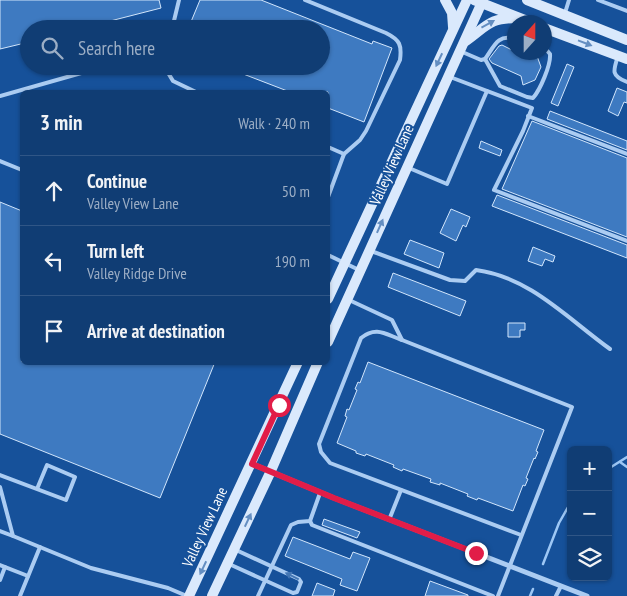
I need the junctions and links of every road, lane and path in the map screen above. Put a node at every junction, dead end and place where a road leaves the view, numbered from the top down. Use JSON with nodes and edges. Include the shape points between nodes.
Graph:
{"nodes":[{"id":1,"x":178,"y":0,"type":"edge"},
{"id":2,"x":305,"y":0,"type":"edge"},
{"id":3,"x":445,"y":0,"type":"edge"},
{"id":4,"x":467,"y":0,"type":"edge"},
{"id":5,"x":527,"y":0,"type":"edge"},
{"id":6,"x":533,"y":0,"type":"edge"},
{"id":7,"x":569,"y":0,"type":"edge"},
{"id":8,"x":598,"y":0,"type":"edge"},
{"id":9,"x":480,"y":1,"type":"edge"},
{"id":10,"x":552,"y":11,"type":"junction"},
{"id":11,"x":627,"y":11,"type":"edge"},
{"id":12,"x":511,"y":15,"type":"edge"},
{"id":13,"x":564,"y":15,"type":"junction"},
{"id":14,"x":507,"y":18,"type":"edge"},
{"id":15,"x":174,"y":20,"type":"edge"},
{"id":16,"x":453,"y":31,"type":"junction"},
{"id":17,"x":552,"y":31,"type":"edge"},
{"id":18,"x":626,"y":37,"type":"edge"},
{"id":19,"x":507,"y":38,"type":"edge"},
{"id":20,"x":462,"y":47,"type":"junction"},
{"id":21,"x":623,"y":58,"type":"edge"},
{"id":22,"x":485,"y":59,"type":"junction"},
{"id":23,"x":550,"y":60,"type":"edge"},
{"id":24,"x":74,"y":75,"type":"edge"},
{"id":25,"x":170,"y":75,"type":"edge"},
{"id":26,"x":448,"y":76,"type":"junction"},
{"id":27,"x":627,"y":82,"type":"edge"},
{"id":28,"x":20,"y":90,"type":"edge"},
{"id":29,"x":21,"y":90,"type":"edge"},
{"id":30,"x":192,"y":90,"type":"edge"},
{"id":31,"x":487,"y":91,"type":"junction"},
{"id":32,"x":0,"y":96,"type":"edge"},
{"id":33,"x":528,"y":116,"type":"junction"},
{"id":34,"x":330,"y":148,"type":"edge"},
{"id":35,"x":344,"y":154,"type":"junction"},
{"id":36,"x":627,"y":154,"type":"edge"},
{"id":37,"x":0,"y":161,"type":"edge"},
{"id":38,"x":407,"y":167,"type":"junction"},
{"id":39,"x":20,"y":169,"type":"edge"},
{"id":40,"x":330,"y":191,"type":"edge"},
{"id":41,"x":627,"y":241,"type":"edge"},
{"id":42,"x":369,"y":250,"type":"junction"},
{"id":43,"x":330,"y":256,"type":"edge"},
{"id":44,"x":344,"y":263,"type":"junction"},
{"id":45,"x":360,"y":270,"type":"junction"},
{"id":46,"x":330,"y":294,"type":"edge"},
{"id":47,"x":347,"y":299,"type":"junction"},
{"id":48,"x":330,"y":337,"type":"edge"},
{"id":49,"x":402,"y":340,"type":"junction"},
{"id":50,"x":610,"y":349,"type":"dead end"},
{"id":51,"x":297,"y":365,"type":"edge"},
{"id":52,"x":317,"y":365,"type":"edge"},
{"id":53,"x":252,"y":464,"type":"junction"},
{"id":54,"x":270,"y":472,"type":"junction"},
{"id":55,"x":0,"y":475,"type":"edge"},
{"id":56,"x":0,"y":486,"type":"edge"},
{"id":57,"x":37,"y":489,"type":"junction"},
{"id":58,"x":401,"y":490,"type":"junction"},
{"id":59,"x":320,"y":493,"type":"junction"},
{"id":60,"x":389,"y":520,"type":"junction"},
{"id":61,"x":310,"y":521,"type":"junction"},
{"id":62,"x":0,"y":531,"type":"edge"},
{"id":63,"x":521,"y":535,"type":"junction"},
{"id":64,"x":13,"y":536,"type":"junction"},
{"id":65,"x":40,"y":547,"type":"junction"},
{"id":66,"x":234,"y":549,"type":"junction"},
{"id":67,"x":227,"y":564,"type":"junction"},
{"id":68,"x":0,"y":565,"type":"edge"},
{"id":69,"x":272,"y":566,"type":"junction"},
{"id":70,"x":510,"y":566,"type":"junction"},
{"id":71,"x":5,"y":567,"type":"junction"},
{"id":72,"x":28,"y":576,"type":"junction"},
{"id":73,"x":0,"y":580,"type":"edge"},
{"id":74,"x":265,"y":581,"type":"junction"},
{"id":75,"x":561,"y":586,"type":"junction"},
{"id":76,"x":20,"y":596,"type":"edge"},
{"id":77,"x":188,"y":596,"type":"edge"},
{"id":78,"x":212,"y":596,"type":"edge"},
{"id":79,"x":258,"y":596,"type":"edge"},
{"id":80,"x":493,"y":596,"type":"edge"},
{"id":81,"x":498,"y":596,"type":"edge"},
{"id":82,"x":556,"y":596,"type":"edge"},
{"id":83,"x":587,"y":596,"type":"edge"}],
"edges":[{"from":1,"to":15,"type":"lane"},
{"from":2,"to":35,"type":"lane","via":[[386,33],[402,48],[400,60],[366,131]]},
{"from":3,"to":16,"type":"main road","via":[[452,13]]},
{"from":4,"to":16,"type":"main road","name":"Valley View Lane"},
{"from":5,"to":10,"type":"main road"},
{"from":6,"to":10,"type":"main road"},
{"from":7,"to":13,"type":"lane"},
{"from":8,"to":11,"type":"lane"},
{"from":9,"to":12,"type":"main road"},
{"from":9,"to":20,"type":"main road","name":"Valley View Lane"},
{"from":10,"to":13,"type":"main road"},
{"from":13,"to":18,"type":"main road"},
{"from":20,"to":14,"type":"main road","one_way":true,"via":[[482,26]]},
{"from":16,"to":44,"type":"main road","name":"Valley View Lane","one_way":true},
{"from":17,"to":21,"type":"main road","one_way":true},
{"from":19,"to":22,"type":"lane","via":[[496,42]]},
{"from":20,"to":22,"type":"lane","via":[[481,60]]},
{"from":20,"to":26,"type":"main road","name":"Valley View Lane"},
{"from":21,"to":27,"type":"lane","via":[[614,69],[615,75]]},
{"from":22,"to":23,"type":"lane","via":[[500,86],[533,98]]},
{"from":24,"to":29,"type":"lane"},
{"from":25,"to":30,"type":"lane"},
{"from":26,"to":31,"type":"lane"},
{"from":26,"to":38,"type":"main road","name":"Valley View Lane"},
{"from":28,"to":32,"type":"lane"},
{"from":31,"to":33,"type":"lane","via":[[532,108]]},
{"from":31,"to":38,"type":"lane","via":[[447,184]]},
{"from":33,"to":36,"type":"lane"},
{"from":33,"to":41,"type":"lane","via":[[494,190]]},
{"from":34,"to":35,"type":"lane"},
{"from":35,"to":40,"type":"lane"},
{"from":37,"to":39,"type":"lane"},
{"from":42,"to":38,"type":"main road","name":"Valley View Lane","one_way":true},
{"from":42,"to":45,"type":"main road","name":"Valley View Lane"},
{"from":42,"to":50,"type":"lane","via":[[450,280],[465,281],[476,270],[498,275],[553,304]]},
{"from":43,"to":44,"type":"lane"},
{"from":44,"to":45,"type":"lane"},
{"from":44,"to":46,"type":"main road","name":"Valley View Lane"},
{"from":45,"to":47,"type":"main road","name":"Valley View Lane"},
{"from":47,"to":48,"type":"main road","name":"Valley View Lane"},
{"from":47,"to":49,"type":"lane","via":[[392,320]]},
{"from":49,"to":58,"type":"lane","via":[[378,331],[361,338],[319,444],[330,462]]},
{"from":49,"to":63,"type":"lane","via":[[572,407]]},
{"from":51,"to":53,"type":"main road","name":"Valley View Lane"},
{"from":52,"to":54,"type":"main road"},
{"from":53,"to":54,"type":"street"},
{"from":53,"to":77,"type":"main road","name":"Valley View Lane","one_way":true},
{"from":54,"to":59,"type":"street"},
{"from":66,"to":54,"type":"main road","one_way":true},
{"from":55,"to":57,"type":"lane"},
{"from":56,"to":64,"type":"lane"},
{"from":57,"to":57,"type":"lane","via":[[66,500],[75,477],[47,465]]},
{"from":58,"to":60,"type":"lane"},
{"from":58,"to":63,"type":"lane"},
{"from":59,"to":60,"type":"street"},
{"from":59,"to":61,"type":"lane"},
{"from":60,"to":70,"type":"street"},
{"from":61,"to":69,"type":"lane","via":[[291,525]]},
{"from":61,"to":80,"type":"lane","via":[[312,525]]},
{"from":62,"to":64,"type":"lane"},
{"from":63,"to":70,"type":"lane"},
{"from":64,"to":65,"type":"lane"},
{"from":65,"to":72,"type":"lane"},
{"from":65,"to":77,"type":"lane","via":[[91,568]]},
{"from":66,"to":67,"type":"main road"},
{"from":66,"to":69,"type":"lane"},
{"from":67,"to":74,"type":"lane"},
{"from":67,"to":78,"type":"main road"},
{"from":68,"to":71,"type":"lane"},
{"from":69,"to":74,"type":"lane"},
{"from":74,"to":69,"type":"lane","one_way":true,"via":[[297,592],[299,579]]},
{"from":70,"to":75,"type":"street"},
{"from":70,"to":81,"type":"lane"},
{"from":71,"to":72,"type":"lane"},
{"from":71,"to":73,"type":"lane"},
{"from":72,"to":76,"type":"lane"},
{"from":74,"to":79,"type":"lane"},
{"from":75,"to":82,"type":"lane"},
{"from":75,"to":83,"type":"street"}]}
